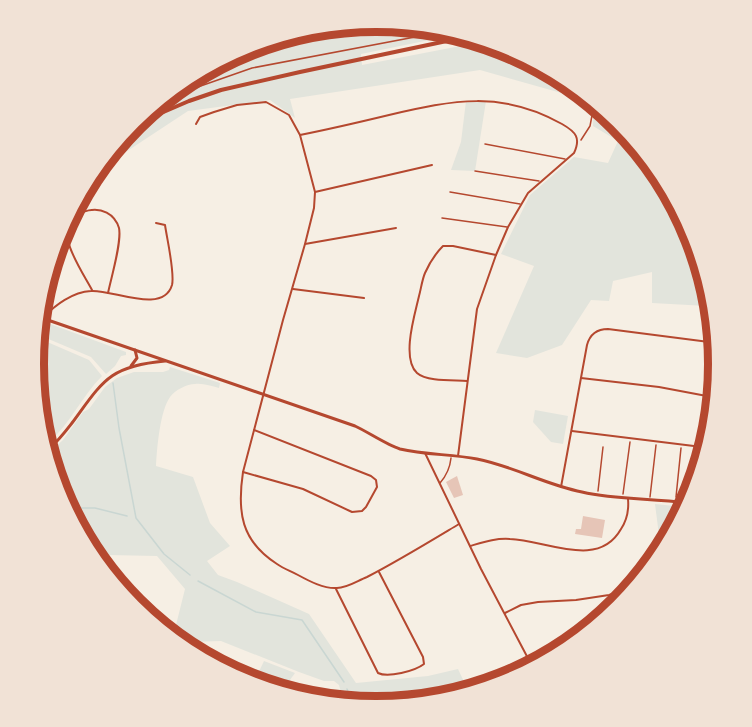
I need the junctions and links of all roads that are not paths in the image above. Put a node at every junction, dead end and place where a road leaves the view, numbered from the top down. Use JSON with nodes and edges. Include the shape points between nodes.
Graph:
{"nodes":[{"id":1,"x":450,"y":40,"type":"edge"},
{"id":2,"x":155,"y":116,"type":"edge"},
{"id":3,"x":196,"y":124,"type":"dead end"},
{"id":4,"x":300,"y":135,"type":"junction"},
{"id":5,"x":485,"y":144,"type":"dead end"},
{"id":6,"x":566,"y":159,"type":"junction"},
{"id":7,"x":432,"y":165,"type":"dead end"},
{"id":8,"x":475,"y":171,"type":"dead end"},
{"id":9,"x":540,"y":182,"type":"junction"},
{"id":10,"x":315,"y":192,"type":"junction"},
{"id":11,"x":450,"y":192,"type":"dead end"},
{"id":12,"x":521,"y":204,"type":"junction"},
{"id":13,"x":80,"y":213,"type":"edge"},
{"id":14,"x":442,"y":218,"type":"dead end"},
{"id":15,"x":156,"y":223,"type":"dead end"},
{"id":16,"x":508,"y":227,"type":"junction"},
{"id":17,"x":396,"y":228,"type":"dead end"},
{"id":18,"x":68,"y":238,"type":"edge"},
{"id":19,"x":305,"y":244,"type":"junction"},
{"id":20,"x":496,"y":255,"type":"junction"},
{"id":21,"x":292,"y":289,"type":"junction"},
{"id":22,"x":92,"y":290,"type":"junction"},
{"id":23,"x":108,"y":293,"type":"junction"},
{"id":24,"x":364,"y":298,"type":"dead end"},
{"id":25,"x":48,"y":313,"type":"edge"},
{"id":26,"x":47,"y":319,"type":"edge"},
{"id":27,"x":707,"y":343,"type":"edge"},
{"id":28,"x":135,"y":350,"type":"junction"},
{"id":29,"x":166,"y":361,"type":"junction"},
{"id":30,"x":131,"y":366,"type":"junction"},
{"id":31,"x":581,"y":378,"type":"junction"},
{"id":32,"x":467,"y":381,"type":"junction"},
{"id":33,"x":264,"y":394,"type":"junction"},
{"id":34,"x":706,"y":396,"type":"edge"},
{"id":35,"x":254,"y":430,"type":"junction"},
{"id":36,"x":572,"y":431,"type":"junction"},
{"id":37,"x":54,"y":444,"type":"edge"},
{"id":38,"x":698,"y":446,"type":"edge"},
{"id":39,"x":425,"y":453,"type":"junction"},
{"id":40,"x":452,"y":456,"type":"junction"},
{"id":41,"x":458,"y":456,"type":"junction"},
{"id":42,"x":243,"y":472,"type":"junction"},
{"id":43,"x":440,"y":484,"type":"junction"},
{"id":44,"x":561,"y":487,"type":"junction"},
{"id":45,"x":628,"y":498,"type":"junction"},
{"id":46,"x":678,"y":502,"type":"edge"},
{"id":47,"x":459,"y":524,"type":"junction"},
{"id":48,"x":470,"y":546,"type":"junction"},
{"id":49,"x":379,"y":571,"type":"junction"},
{"id":50,"x":336,"y":589,"type":"junction"},
{"id":51,"x":616,"y":593,"type":"edge"},
{"id":52,"x":505,"y":613,"type":"junction"},
{"id":53,"x":528,"y":658,"type":"edge"}],
"edges":[{"from":1,"to":2,"type":"main road","via":[[221,90]]},
{"from":3,"to":4,"type":"street","via":[[200,117],[214,111],[266,102],[289,116]]},
{"from":4,"to":6,"type":"street","via":[[437,104],[486,101],[533,110],[570,129],[576,134],[578,145]]},
{"from":4,"to":10,"type":"street"},
{"from":5,"to":6,"type":"lane"},
{"from":6,"to":9,"type":"street"},
{"from":7,"to":10,"type":"street"},
{"from":8,"to":9,"type":"lane"},
{"from":9,"to":12,"type":"street"},
{"from":10,"to":19,"type":"street"},
{"from":11,"to":12,"type":"lane"},
{"from":12,"to":16,"type":"street"},
{"from":13,"to":23,"type":"street","via":[[101,211],[111,216],[119,229]]},
{"from":14,"to":16,"type":"lane"},
{"from":15,"to":23,"type":"street","via":[[165,225],[171,266],[169,291],[158,299],[148,300]]},
{"from":16,"to":20,"type":"street"},
{"from":17,"to":19,"type":"street"},
{"from":18,"to":22,"type":"street"},
{"from":19,"to":21,"type":"street"},
{"from":20,"to":32,"type":"street","via":[[477,309]]},
{"from":20,"to":32,"type":"street","via":[[443,246],[424,274],[411,330],[411,361],[415,370],[425,378]]},
{"from":21,"to":24,"type":"street"},
{"from":21,"to":33,"type":"street"},
{"from":22,"to":23,"type":"street"},
{"from":22,"to":25,"type":"street","via":[[69,298]]},
{"from":26,"to":28,"type":"street"},
{"from":27,"to":31,"type":"street","via":[[601,328],[588,339]]},
{"from":28,"to":29,"type":"street"},
{"from":28,"to":30,"type":"street","via":[[137,358]]},
{"from":29,"to":30,"type":"street"},
{"from":29,"to":33,"type":"street"},
{"from":30,"to":37,"type":"street","via":[[101,385]]},
{"from":31,"to":34,"type":"street"},
{"from":31,"to":36,"type":"street"},
{"from":32,"to":41,"type":"street"},
{"from":33,"to":35,"type":"street"},
{"from":33,"to":39,"type":"street","via":[[355,426],[398,448]]},
{"from":35,"to":42,"type":"street"},
{"from":35,"to":42,"type":"street","via":[[371,476],[376,480],[375,492],[362,511],[352,512],[303,489]]},
{"from":36,"to":38,"type":"street"},
{"from":36,"to":44,"type":"street"},
{"from":39,"to":40,"type":"street"},
{"from":39,"to":43,"type":"street"},
{"from":40,"to":41,"type":"street"},
{"from":40,"to":43,"type":"lane"},
{"from":41,"to":44,"type":"street","via":[[495,464]]},
{"from":42,"to":50,"type":"street","via":[[242,517],[254,544],[278,565]]},
{"from":43,"to":47,"type":"street"},
{"from":44,"to":45,"type":"street"},
{"from":45,"to":46,"type":"street"},
{"from":45,"to":48,"type":"street","via":[[627,518],[619,533],[606,545],[587,551],[512,539]]},
{"from":47,"to":48,"type":"street"},
{"from":47,"to":49,"type":"street"},
{"from":48,"to":52,"type":"street"},
{"from":49,"to":50,"type":"street"},
{"from":49,"to":50,"type":"street","via":[[423,657],[424,664],[419,668],[383,676],[378,673]]},
{"from":51,"to":52,"type":"street","via":[[521,605]]},
{"from":52,"to":53,"type":"street"}]}
